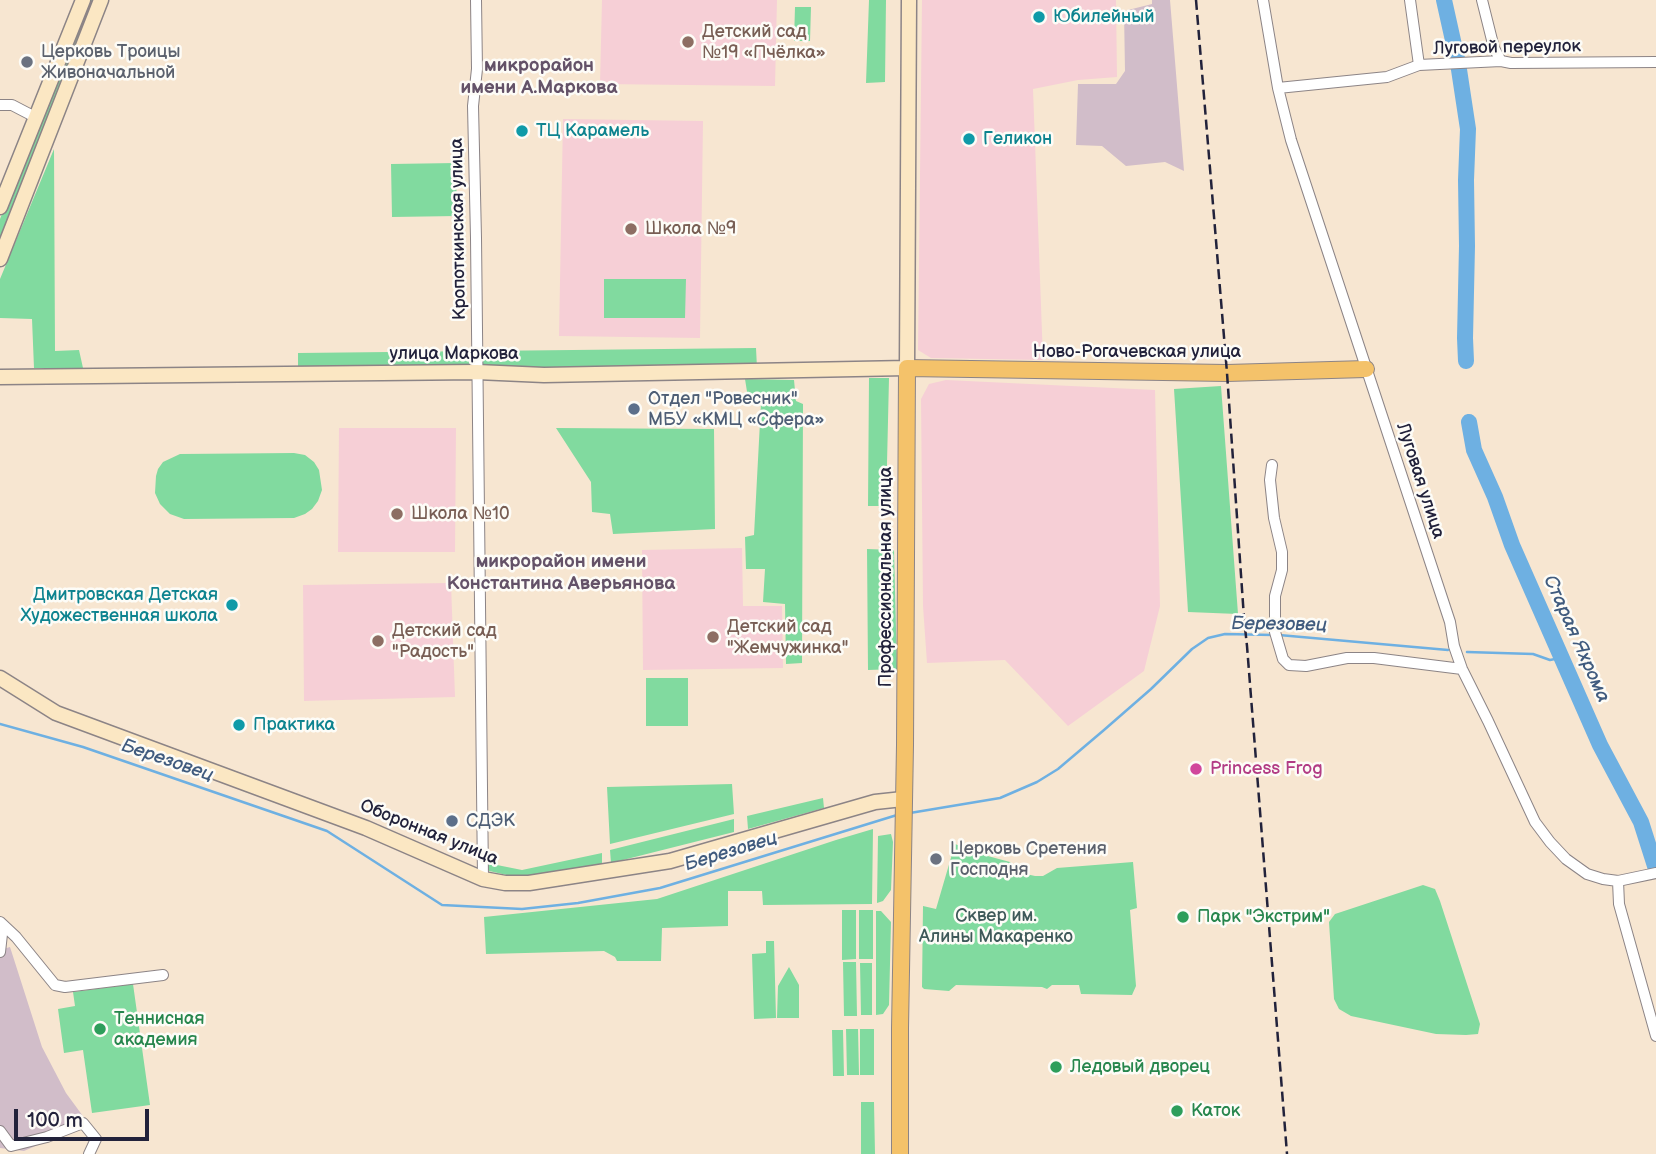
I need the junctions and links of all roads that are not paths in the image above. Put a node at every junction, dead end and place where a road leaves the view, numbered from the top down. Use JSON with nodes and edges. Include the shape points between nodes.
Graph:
{"nodes":[{"id":1,"x":83,"y":0,"type":"edge"},
{"id":2,"x":101,"y":0,"type":"edge"},
{"id":3,"x":476,"y":0,"type":"edge"},
{"id":4,"x":909,"y":0,"type":"edge"},
{"id":5,"x":1263,"y":0,"type":"edge"},
{"id":6,"x":1410,"y":0,"type":"edge"},
{"id":7,"x":1482,"y":0,"type":"edge"},
{"id":8,"x":1501,"y":61,"type":"junction"},
{"id":9,"x":1656,"y":62,"type":"edge"},
{"id":10,"x":1419,"y":65,"type":"junction"},
{"id":11,"x":1278,"y":88,"type":"junction"},
{"id":12,"x":0,"y":106,"type":"edge"},
{"id":13,"x":37,"y":118,"type":"junction"},
{"id":14,"x":0,"y":207,"type":"edge"},
{"id":15,"x":0,"y":256,"type":"edge"},
{"id":16,"x":907,"y":368,"type":"junction"},
{"id":17,"x":1366,"y":369,"type":"junction"},
{"id":18,"x":477,"y":372,"type":"junction"},
{"id":19,"x":0,"y":377,"type":"edge"},
{"id":20,"x":1272,"y":465,"type":"dead end"},
{"id":21,"x":1462,"y":669,"type":"junction"},
{"id":22,"x":0,"y":678,"type":"edge"},
{"id":23,"x":903,"y":809,"type":"junction"},
{"id":24,"x":1656,"y":873,"type":"edge"},
{"id":25,"x":483,"y":879,"type":"junction"},
{"id":26,"x":1618,"y":881,"type":"junction"},
{"id":27,"x":1,"y":923,"type":"edge"},
{"id":28,"x":0,"y":952,"type":"edge"},
{"id":29,"x":163,"y":975,"type":"dead end"},
{"id":30,"x":1656,"y":1036,"type":"edge"},
{"id":31,"x":0,"y":1131,"type":"edge"},
{"id":32,"x":89,"y":1154,"type":"edge"},
{"id":33,"x":900,"y":1154,"type":"edge"}],
"edges":[{"from":1,"to":13,"type":"street"},
{"from":2,"to":15,"type":"street"},
{"from":3,"to":18,"type":"street","name":"Кропоткинская улица"},
{"from":4,"to":16,"type":"street","name":"Профессиональная улица"},
{"from":5,"to":11,"type":"street","name":"Луговая улица"},
{"from":6,"to":10,"type":"street"},
{"from":7,"to":8,"type":"street"},
{"from":8,"to":9,"type":"street","name":"Луговой переулок"},
{"from":8,"to":10,"type":"street","name":"Луговой переулок"},
{"from":10,"to":11,"type":"street","name":"Луговой переулок","via":[[1387,77]]},
{"from":11,"to":17,"type":"street","name":"Луговая улица"},
{"from":12,"to":13,"type":"street","via":[[12,105]]},
{"from":13,"to":14,"type":"street"},
{"from":16,"to":17,"type":"main road","name":"Ново-Рогачевская улица","via":[[1227,373]]},
{"from":16,"to":18,"type":"street","name":"улица Маркова","via":[[544,375]]},
{"from":16,"to":23,"type":"main road","name":"Профессиональная улица"},
{"from":17,"to":21,"type":"street","name":"Луговая улица"},
{"from":18,"to":19,"type":"street","name":"улица Маркова"},
{"from":18,"to":25,"type":"street","name":"Кропоткинская улица"},
{"from":20,"to":21,"type":"street","via":[[1274,518],[1282,552],[1275,596],[1276,635],[1283,659],[1289,665],[1306,666],[1374,658]]},
{"from":21,"to":26,"type":"street","name":"Луговая улица","via":[[1535,822],[1566,859],[1587,874]]},
{"from":22,"to":25,"type":"street","name":"Оборонная улица","via":[[56,713],[366,828]]},
{"from":23,"to":25,"type":"street","name":"Оборонная улица","via":[[875,803],[670,861],[528,883]]},
{"from":23,"to":33,"type":"main road","name":"Профессиональная улица"},
{"from":24,"to":26,"type":"street","name":"Луговая улица"},
{"from":26,"to":30,"type":"street","via":[[1619,904]]},
{"from":27,"to":28,"type":"street"},
{"from":27,"to":29,"type":"street","via":[[55,985]]},
{"from":31,"to":32,"type":"street","via":[[11,1146],[83,1123],[96,1139]]}]}
